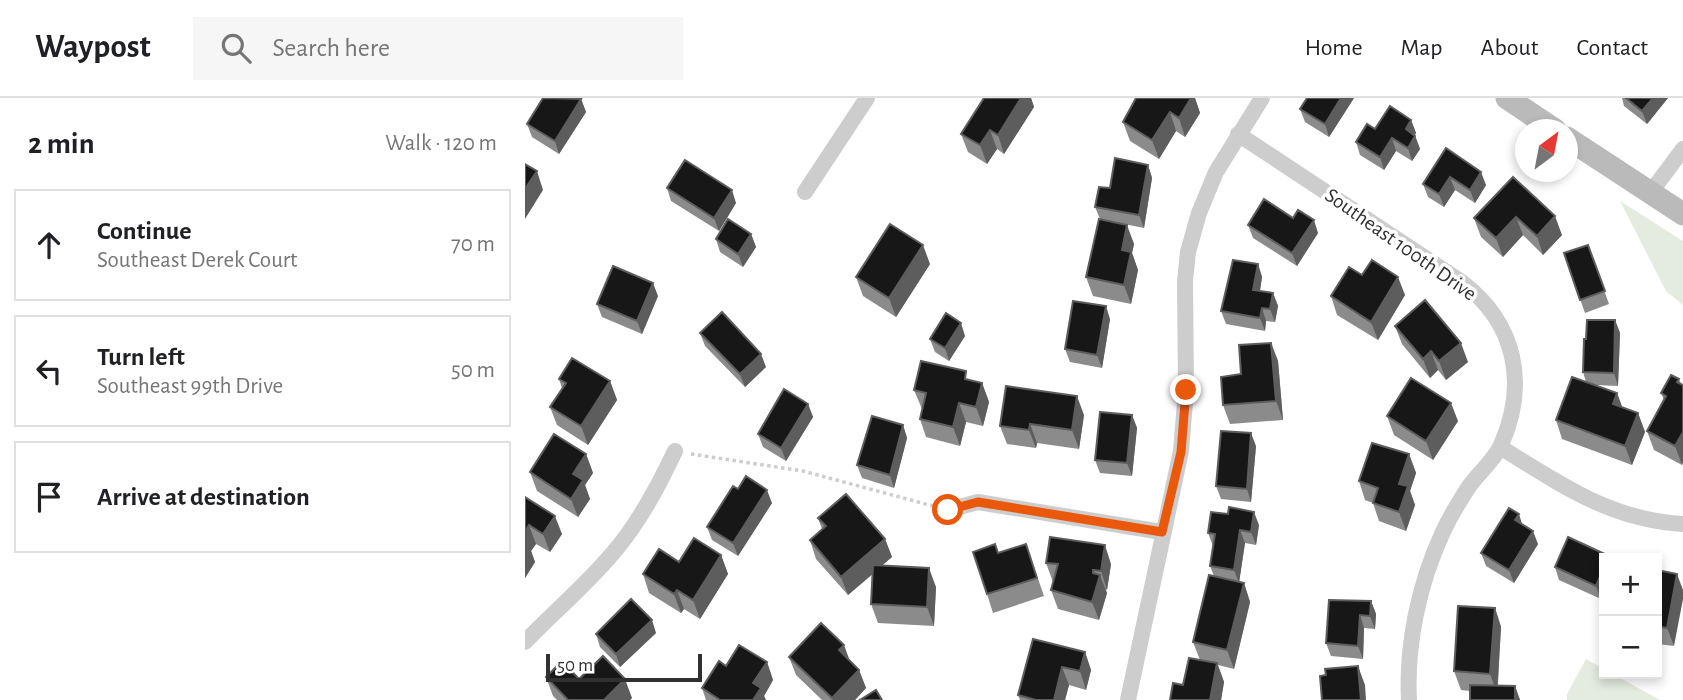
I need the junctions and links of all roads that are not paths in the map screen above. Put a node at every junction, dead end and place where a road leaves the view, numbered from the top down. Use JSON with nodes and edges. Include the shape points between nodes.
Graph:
{"nodes":[{"id":1,"x":867,"y":98,"type":"edge"},
{"id":2,"x":1262,"y":98,"type":"edge"},
{"id":3,"x":1507,"y":98,"type":"edge"},
{"id":4,"x":1538,"y":119,"type":"edge"},
{"id":5,"x":1238,"y":134,"type":"junction"},
{"id":6,"x":1578,"y":145,"type":"edge"},
{"id":7,"x":1683,"y":149,"type":"edge"},
{"id":8,"x":805,"y":192,"type":"dead end"},
{"id":9,"x":1651,"y":192,"type":"junction"},
{"id":10,"x":1683,"y":214,"type":"edge"},
{"id":11,"x":1500,"y":447,"type":"junction"},
{"id":12,"x":675,"y":451,"type":"road end"},
{"id":13,"x":948,"y":510,"type":"road end"},
{"id":14,"x":1683,"y":524,"type":"edge"},
{"id":15,"x":1162,"y":532,"type":"junction"},
{"id":16,"x":525,"y":642,"type":"edge"},
{"id":17,"x":1128,"y":700,"type":"edge"},
{"id":18,"x":1409,"y":700,"type":"edge"}],
"edges":[{"from":1,"to":8,"type":"street"},
{"from":2,"to":5,"type":"street"},
{"from":3,"to":4,"type":"main road"},
{"from":5,"to":11,"type":"street","name":"Southeast 100th Drive","via":[[1464,283],[1489,306],[1508,339],[1515,377]]},
{"from":5,"to":15,"type":"street","via":[[1216,172],[1188,252],[1181,452]]},
{"from":6,"to":9,"type":"main road"},
{"from":7,"to":9,"type":"street"},
{"from":9,"to":10,"type":"main road"},
{"from":11,"to":14,"type":"street","via":[[1600,505],[1639,518]]},
{"from":11,"to":18,"type":"street","name":"Southeast 100th Drive","via":[[1468,488],[1442,533],[1415,625]]},
{"from":12,"to":16,"type":"street","via":[[615,551]]},
{"from":13,"to":15,"type":"street","via":[[978,502]]},
{"from":15,"to":17,"type":"street"}]}
